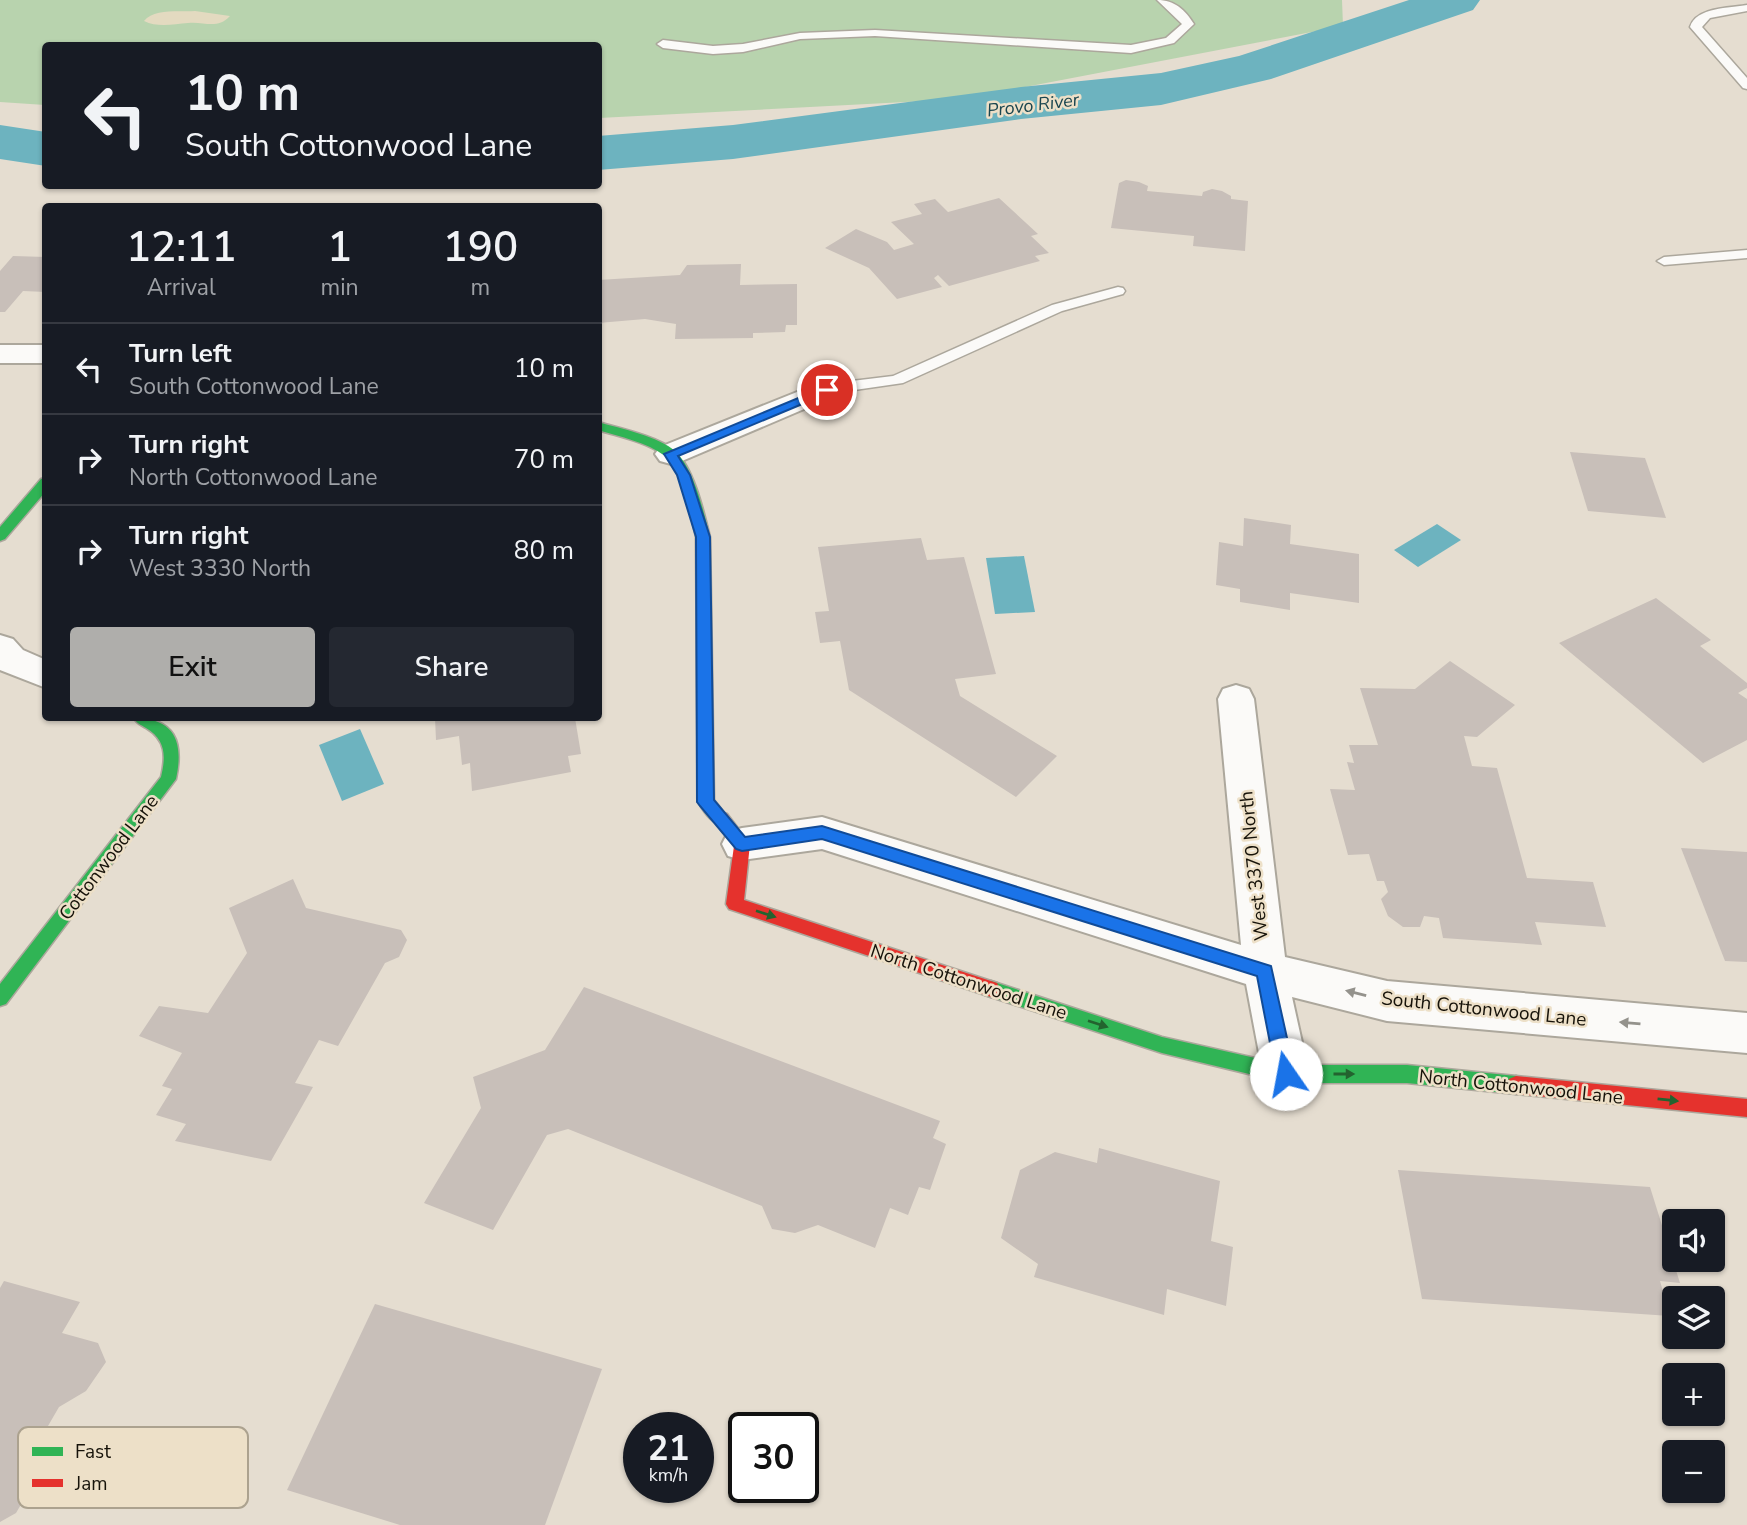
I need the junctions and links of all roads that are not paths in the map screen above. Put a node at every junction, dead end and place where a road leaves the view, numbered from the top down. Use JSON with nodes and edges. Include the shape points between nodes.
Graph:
{"nodes":[{"id":1,"x":1163,"y":0,"type":"edge"},
{"id":2,"x":1747,"y":8,"type":"edge"},
{"id":3,"x":663,"y":44,"type":"dead end"},
{"id":4,"x":1747,"y":85,"type":"edge"},
{"id":5,"x":1747,"y":254,"type":"edge"},
{"id":6,"x":1664,"y":261,"type":"dead end"},
{"id":7,"x":1118,"y":291,"type":"dead end"},
{"id":8,"x":0,"y":354,"type":"edge"},
{"id":9,"x":42,"y":354,"type":"edge"},
{"id":10,"x":827,"y":390,"type":"joint"},
{"id":11,"x":602,"y":427,"type":"edge"},
{"id":12,"x":671,"y":454,"type":"junction"},
{"id":13,"x":42,"y":487,"type":"edge"},
{"id":14,"x":0,"y":536,"type":"edge"},
{"id":15,"x":0,"y":648,"type":"edge"},
{"id":16,"x":42,"y":673,"type":"edge"},
{"id":17,"x":1236,"y":699,"type":"dead end"},
{"id":18,"x":148,"y":721,"type":"edge"},
{"id":19,"x":742,"y":844,"type":"junction"},
{"id":20,"x":1265,"y":971,"type":"junction"},
{"id":21,"x":0,"y":998,"type":"edge"},
{"id":22,"x":1745,"y":1038,"type":"edge"},
{"id":23,"x":1286,"y":1074,"type":"junction"},
{"id":24,"x":1747,"y":1108,"type":"edge"}],
"edges":[{"from":1,"to":3,"type":"lane","via":[[1188,24],[1171,42],[1131,49],[865,33],[800,36],[713,50]]},
{"from":2,"to":4,"type":"lane","via":[[1707,15],[1696,27]]},
{"from":5,"to":6,"type":"lane"},
{"from":7,"to":10,"type":"lane","via":[[1057,308],[897,380]]},
{"from":8,"to":9,"type":"street"},
{"from":10,"to":12,"type":"street"},
{"from":11,"to":12,"type":"street"},
{"from":12,"to":19,"type":"street","via":[[683,475],[703,537],[706,802]]},
{"from":13,"to":14,"type":"street"},
{"from":15,"to":16,"type":"street","via":[[10,659]]},
{"from":17,"to":20,"type":"street","name":"West 3370 North"},
{"from":18,"to":21,"type":"street","name":"Cottonwood Lane","via":[[162,727],[173,740],[168,779]]},
{"from":19,"to":20,"type":"street","name":"South Cottonwood Lane","via":[[822,833]]},
{"from":19,"to":23,"type":"street","name":"North Cottonwood Lane","one_way":true,"via":[[735,904],[1162,1045]]},
{"from":22,"to":20,"type":"street","name":"South Cottonwood Lane","one_way":true,"via":[[1387,1001]]},
{"from":20,"to":23,"type":"street","name":"West 3370 North"},
{"from":23,"to":24,"type":"street","name":"North Cottonwood Lane","one_way":true,"via":[[1407,1074]]}]}
